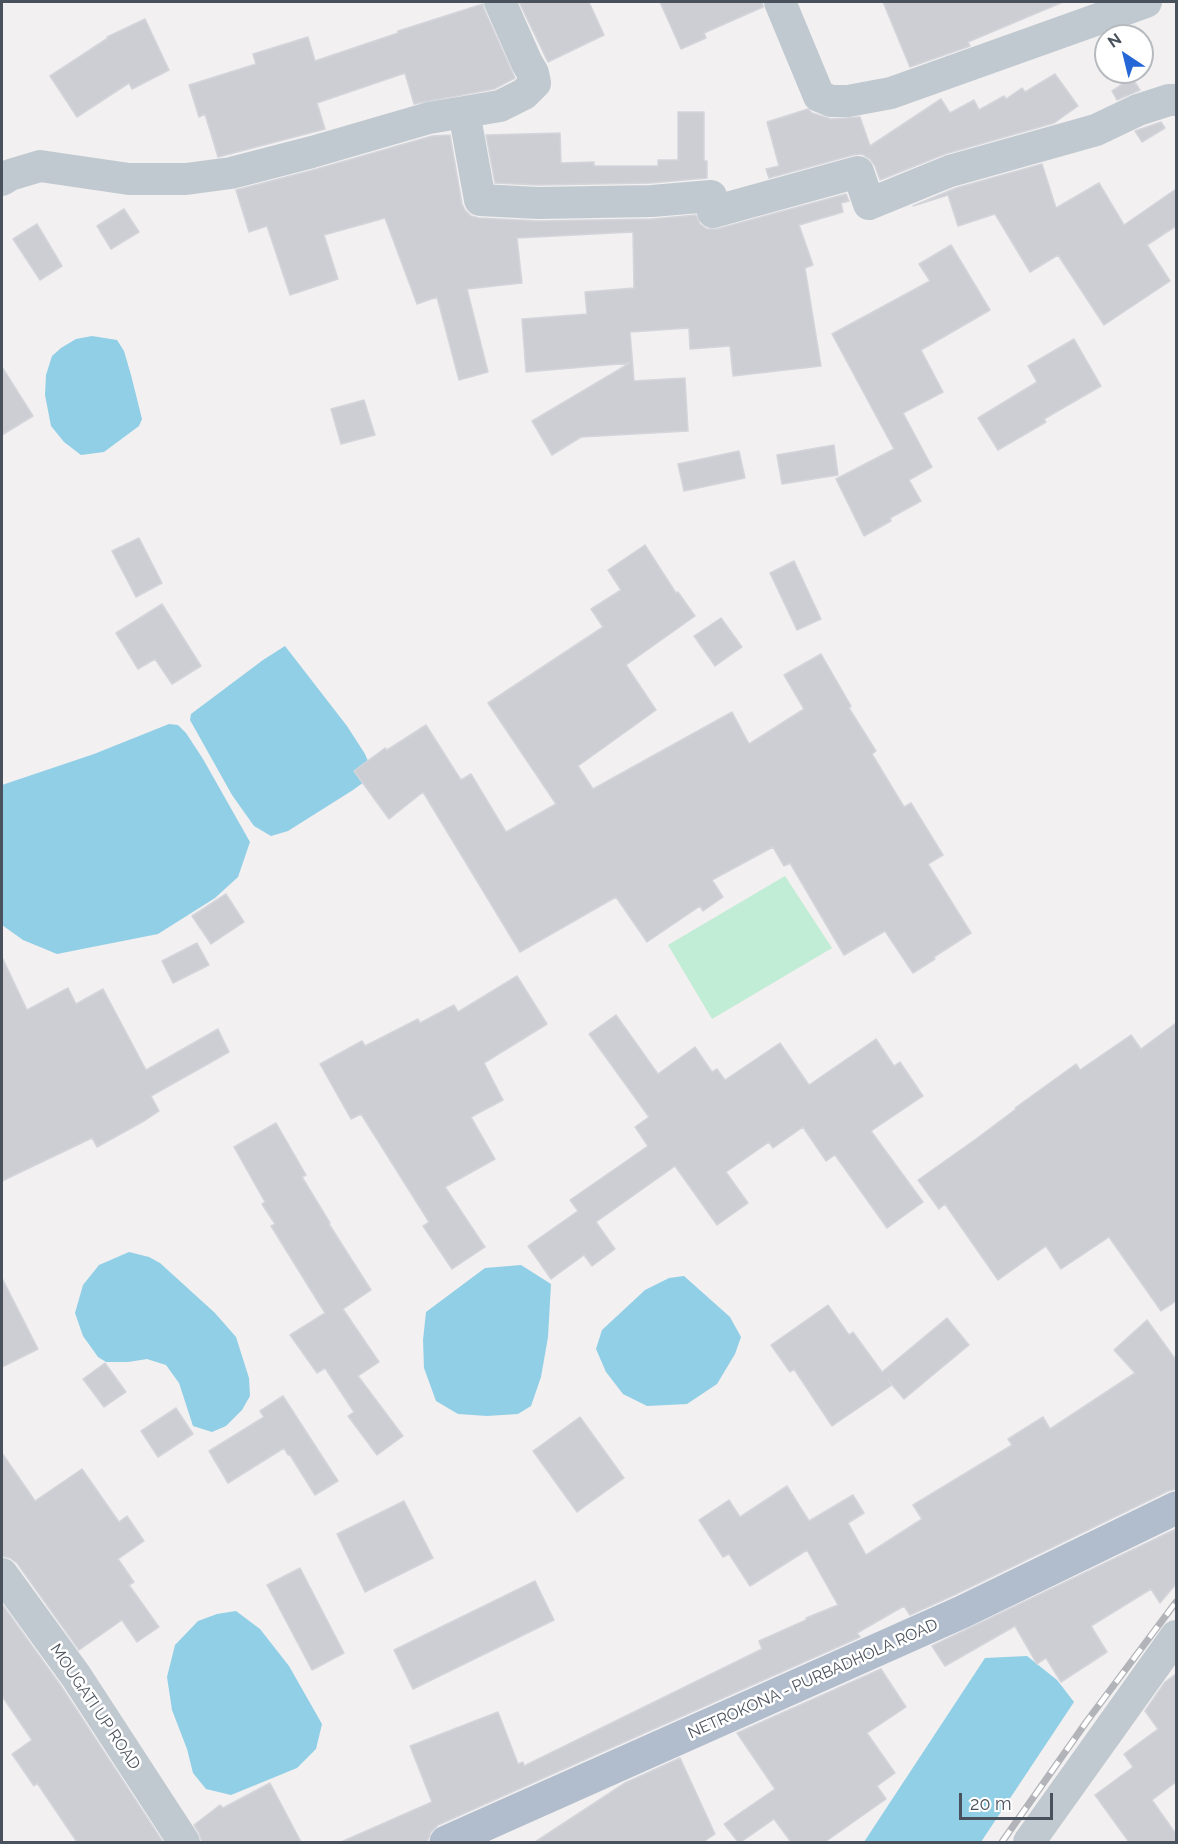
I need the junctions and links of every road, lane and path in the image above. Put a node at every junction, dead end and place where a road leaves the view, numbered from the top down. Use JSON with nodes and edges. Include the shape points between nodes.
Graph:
{"nodes":[{"id":1,"x":500,"y":2,"type":"edge"},
{"id":2,"x":780,"y":2,"type":"edge"},
{"id":3,"x":1146,"y":2,"type":"edge"},
{"id":4,"x":1176,"y":100,"type":"edge"},
{"id":5,"x":464,"y":112,"type":"junction"},
{"id":6,"x":2,"y":180,"type":"edge"},
{"id":7,"x":1176,"y":1508,"type":"edge"},
{"id":8,"x":2,"y":1574,"type":"edge"},
{"id":9,"x":1176,"y":1636,"type":"edge"},
{"id":10,"x":184,"y":1842,"type":"edge"},
{"id":11,"x":446,"y":1842,"type":"edge"},
{"id":12,"x":1029,"y":1842,"type":"edge"}],
"edges":[{"from":1,"to":5,"type":"street","via":[[535,83],[524,94],[500,106]]},
{"from":2,"to":3,"type":"street","via":[[819,96],[831,101],[891,93]]},
{"from":4,"to":5,"type":"street","via":[[1138,111],[1096,130],[950,171],[869,204],[858,172],[713,212],[711,196],[538,203],[480,200]]},
{"from":5,"to":6,"type":"street","via":[[429,118],[231,173],[186,179],[129,179],[40,166]]},
{"from":7,"to":11,"type":"main road","name":"NETROKONA - PURBADHOLA ROAD","via":[[962,1612]]},
{"from":8,"to":10,"type":"street","name":"MOUGATI UP ROAD","via":[[76,1677]]},
{"from":9,"to":12,"type":"street"}]}
